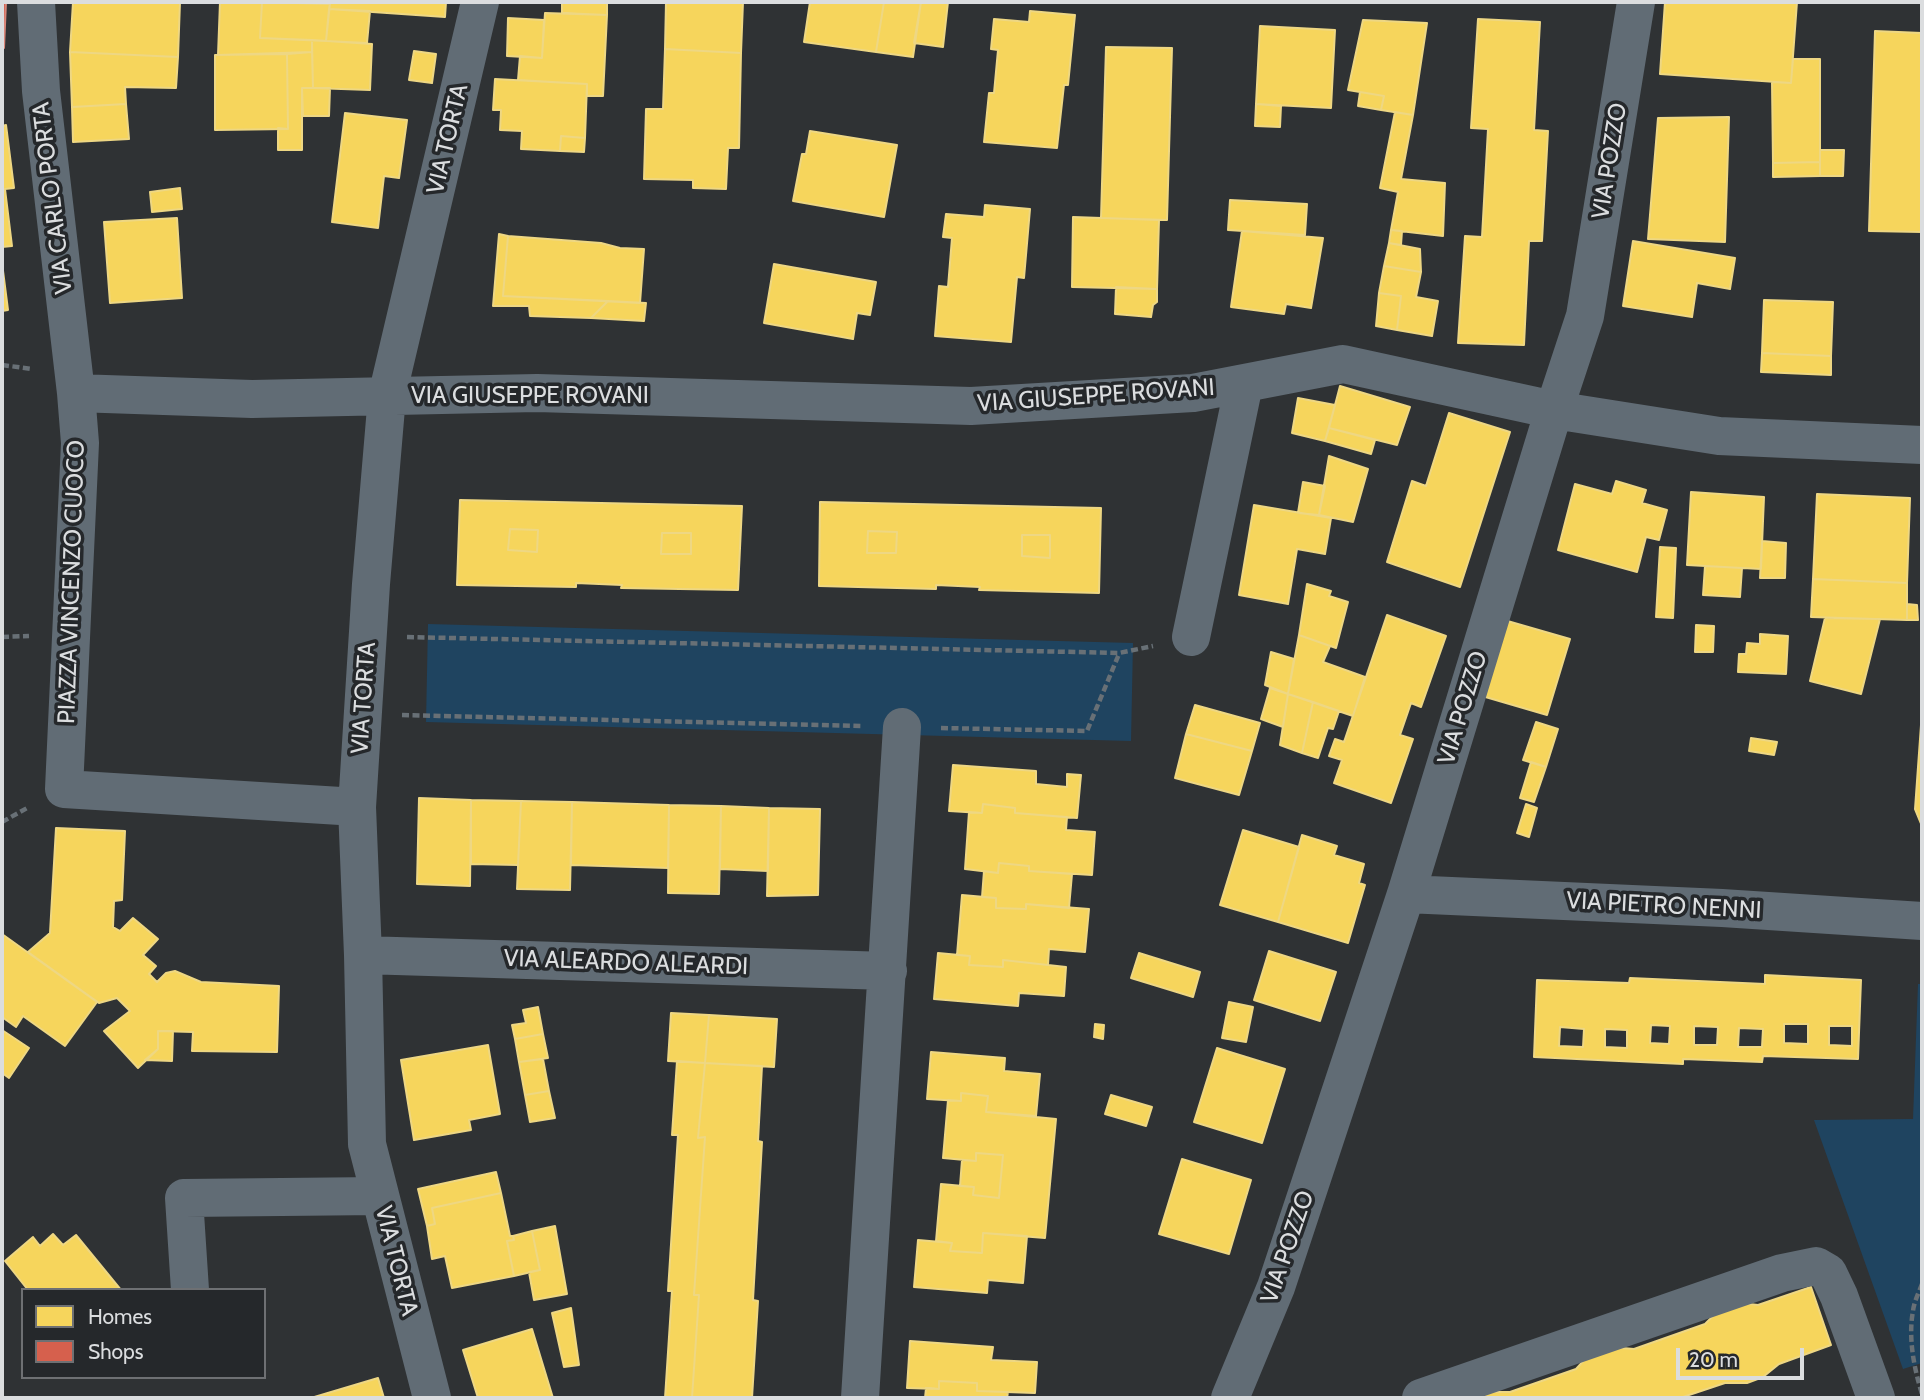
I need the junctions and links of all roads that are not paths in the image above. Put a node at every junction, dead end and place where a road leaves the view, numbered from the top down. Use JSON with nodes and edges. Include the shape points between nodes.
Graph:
{"nodes":[{"id":1,"x":36,"y":2,"type":"edge"},
{"id":2,"x":480,"y":2,"type":"edge"},
{"id":3,"x":1636,"y":2,"type":"edge"},
{"id":4,"x":1244,"y":384,"type":"junction"},
{"id":5,"x":76,"y":393,"type":"junction"},
{"id":6,"x":387,"y":396,"type":"junction"},
{"id":7,"x":1554,"y":410,"type":"junction"},
{"id":8,"x":1922,"y":445,"type":"edge"},
{"id":9,"x":1191,"y":637,"type":"road end"},
{"id":10,"x":902,"y":727,"type":"road end"},
{"id":11,"x":357,"y":807,"type":"junction"},
{"id":12,"x":1406,"y":894,"type":"junction"},
{"id":13,"x":1922,"y":921,"type":"edge"},
{"id":14,"x":363,"y":955,"type":"junction"},
{"id":15,"x":888,"y":971,"type":"junction"},
{"id":16,"x":379,"y":1196,"type":"junction"},
{"id":17,"x":190,"y":1288,"type":"edge"},
{"id":18,"x":432,"y":1398,"type":"edge"},
{"id":19,"x":860,"y":1398,"type":"edge"},
{"id":20,"x":1230,"y":1398,"type":"edge"},
{"id":21,"x":1421,"y":1398,"type":"edge"},
{"id":22,"x":1876,"y":1398,"type":"edge"}],
"edges":[{"from":1,"to":5,"type":"street","name":"VIA CARLO PORTA","via":[[41,91]]},
{"from":2,"to":6,"type":"street","name":"VIA TORTA"},
{"from":3,"to":7,"type":"street","name":"VIA POZZO","via":[[1585,316]]},
{"from":4,"to":6,"type":"street","name":"VIA GIUSEPPE ROVANI","via":[[1193,393],[971,406],[537,393]]},
{"from":4,"to":7,"type":"street","name":"VIA GIUSEPPE ROVANI","via":[[1343,364]]},
{"from":4,"to":9,"type":"street"},
{"from":5,"to":6,"type":"street","via":[[252,399]]},
{"from":5,"to":11,"type":"street","name":"PIAZZA VINCENZO CUOCO","via":[[80,443],[64,789]]},
{"from":6,"to":11,"type":"street","name":"VIA TORTA"},
{"from":7,"to":8,"type":"street","name":"VIA GIUSEPPE ROVANI","via":[[1719,436]]},
{"from":7,"to":12,"type":"street","name":"VIA POZZO"},
{"from":10,"to":15,"type":"street"},
{"from":11,"to":14,"type":"street","name":"VIA TORTA"},
{"from":12,"to":13,"type":"street","name":"VIA PIETRO NENNI"},
{"from":12,"to":20,"type":"street","name":"VIA POZZO","via":[[1276,1287]]},
{"from":14,"to":15,"type":"street","name":"VIA ALEARDO ALEARDI"},
{"from":14,"to":16,"type":"street","name":"VIA TORTA","via":[[367,1144]]},
{"from":15,"to":19,"type":"street"},
{"from":16,"to":17,"type":"street","via":[[184,1198]]},
{"from":16,"to":18,"type":"street","name":"VIA TORTA"},
{"from":21,"to":22,"type":"street","via":[[1782,1273],[1816,1266],[1828,1273],[1839,1296]]}]}
